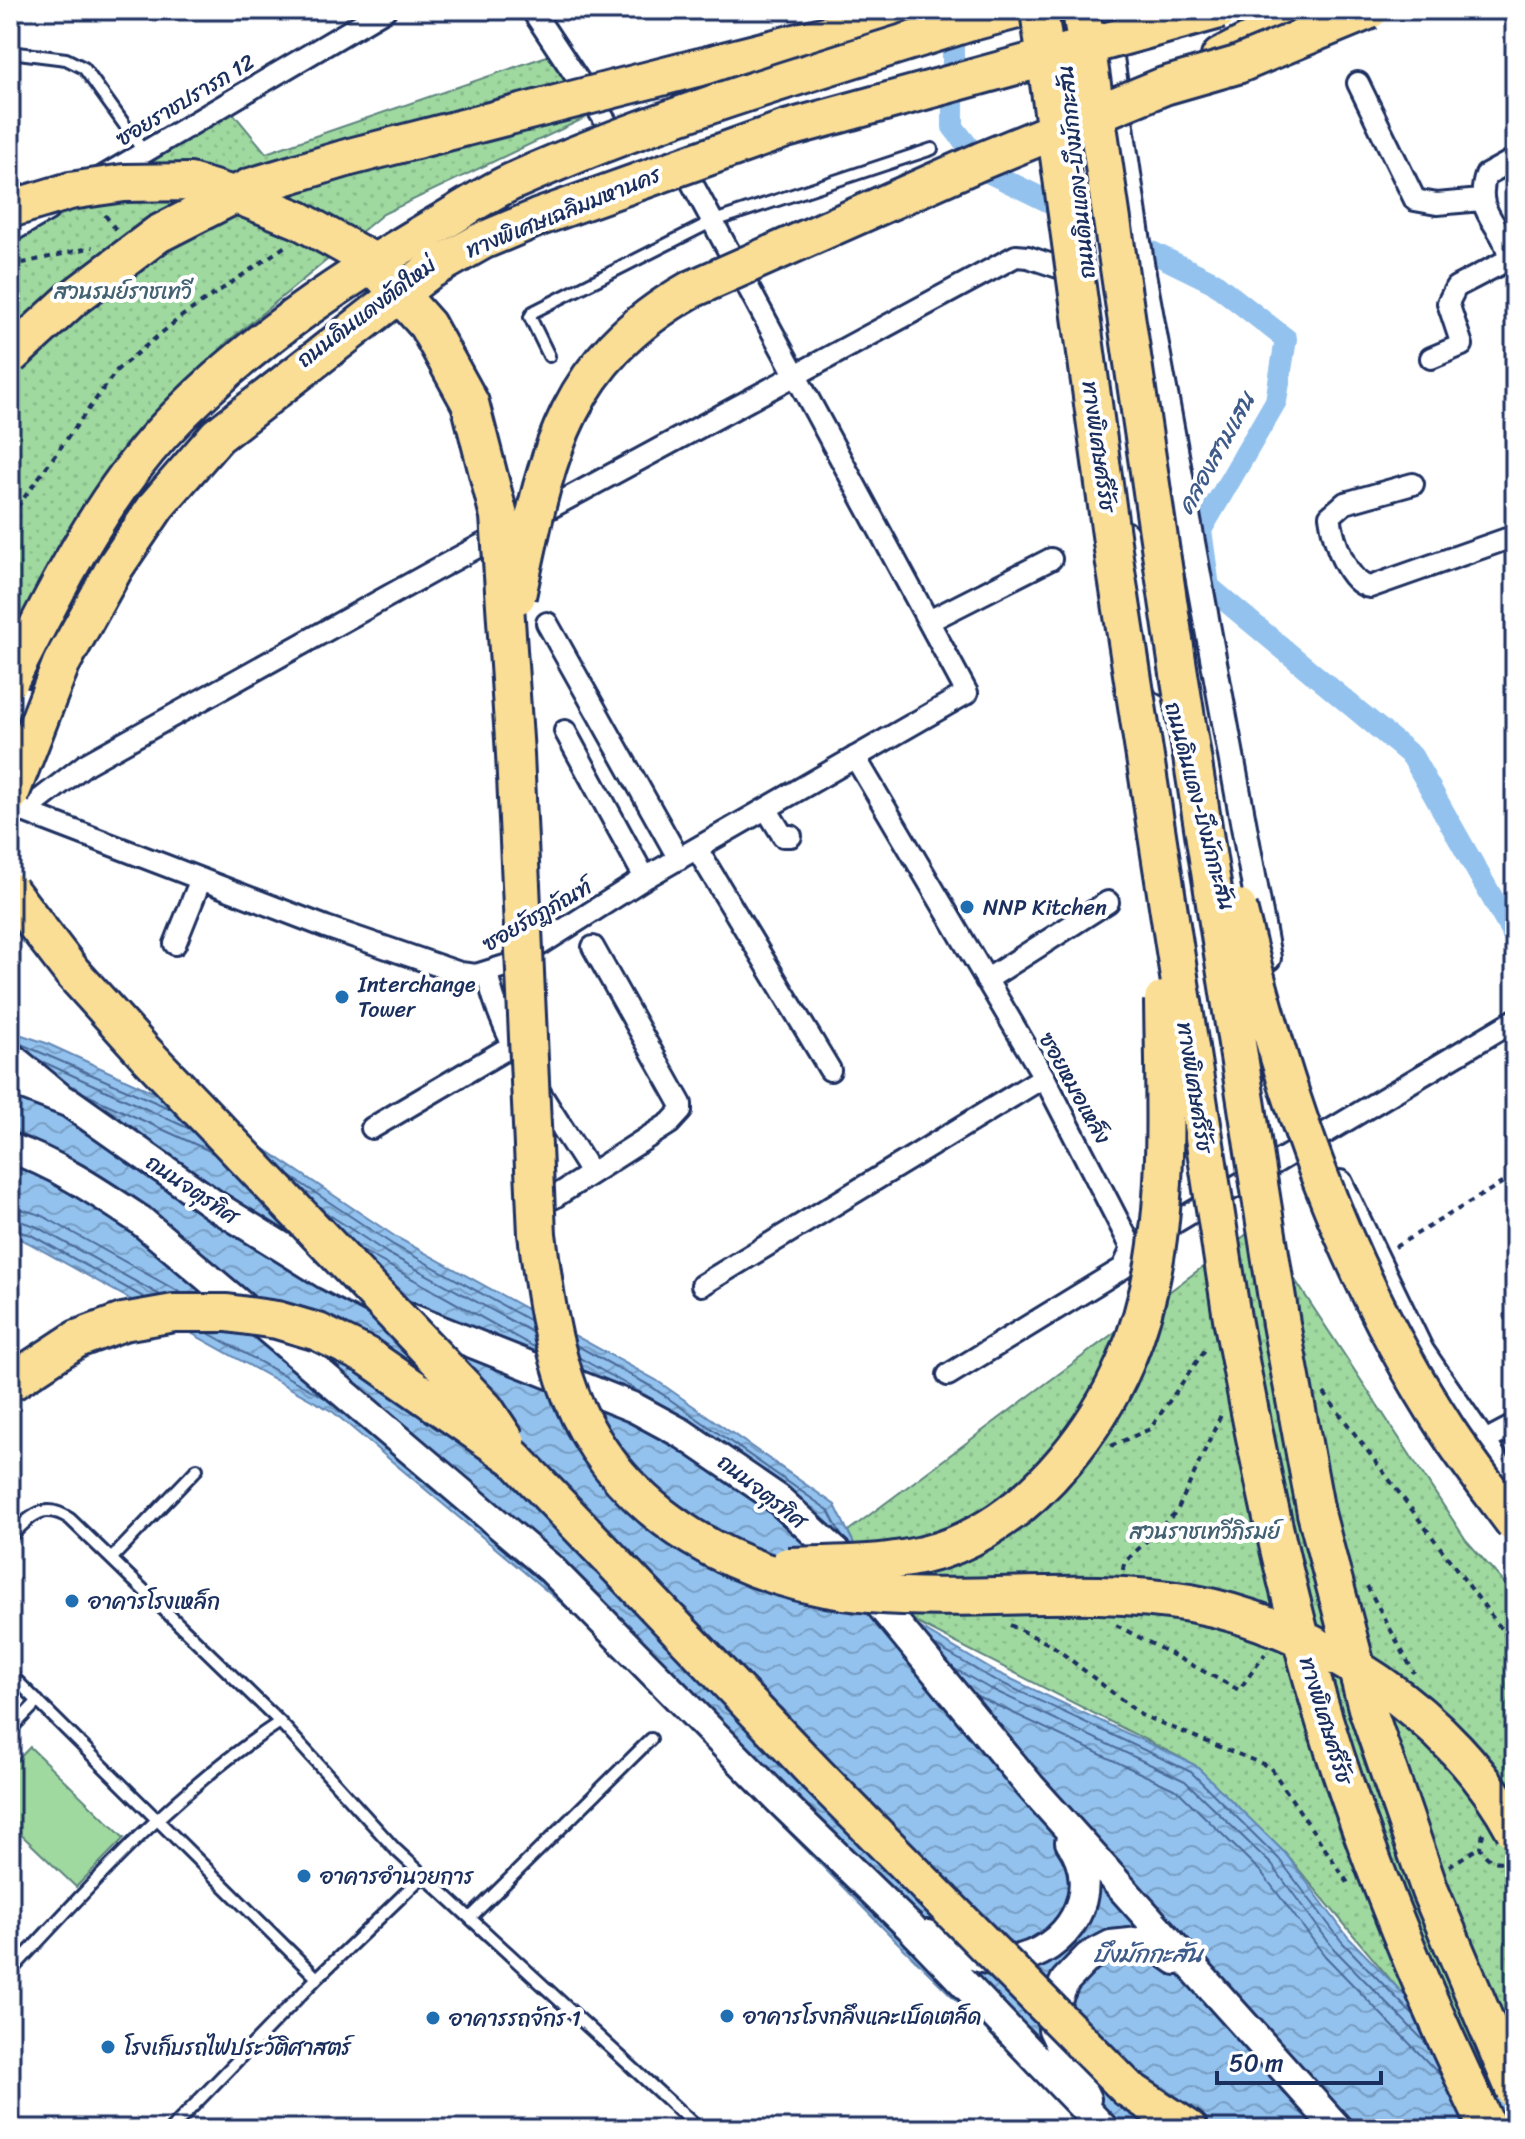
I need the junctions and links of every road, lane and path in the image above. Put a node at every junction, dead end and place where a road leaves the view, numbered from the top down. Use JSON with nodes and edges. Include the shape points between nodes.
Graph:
{"nodes":[{"id":1,"x":385,"y":10,"type":"edge"},
{"id":2,"x":532,"y":10,"type":"edge"},
{"id":3,"x":1017,"y":10,"type":"edge"},
{"id":4,"x":1039,"y":10,"type":"edge"},
{"id":5,"x":1058,"y":10,"type":"edge"},
{"id":6,"x":1081,"y":10,"type":"edge"},
{"id":7,"x":1104,"y":10,"type":"edge"},
{"id":8,"x":1221,"y":10,"type":"edge"},
{"id":9,"x":1311,"y":10,"type":"edge"},
{"id":10,"x":1370,"y":10,"type":"edge"},
{"id":11,"x":965,"y":27,"type":"junction"},
{"id":12,"x":1109,"y":40,"type":"junction"},
{"id":13,"x":10,"y":52,"type":"edge"},
{"id":14,"x":1063,"y":52,"type":"junction"},
{"id":15,"x":1358,"y":83,"type":"dead end"},
{"id":16,"x":1164,"y":86,"type":"junction"},
{"id":17,"x":612,"y":131,"type":"junction"},
{"id":18,"x":932,"y":149,"type":"dead end"},
{"id":19,"x":144,"y":152,"type":"junction"},
{"id":20,"x":677,"y":155,"type":"junction"},
{"id":21,"x":1515,"y":159,"type":"edge"},
{"id":22,"x":1481,"y":200,"type":"junction"},
{"id":23,"x":10,"y":209,"type":"edge"},
{"id":24,"x":711,"y":222,"type":"junction"},
{"id":25,"x":10,"y":232,"type":"edge"},
{"id":26,"x":290,"y":242,"type":"dead end"},
{"id":27,"x":105,"y":244,"type":"dead end"},
{"id":28,"x":10,"y":266,"type":"edge"},
{"id":29,"x":1087,"y":277,"type":"junction"},
{"id":30,"x":10,"y":356,"type":"edge"},
{"id":31,"x":549,"y":356,"type":"dead end"},
{"id":32,"x":1431,"y":358,"type":"dead end"},
{"id":33,"x":797,"y":377,"type":"junction"},
{"id":34,"x":1413,"y":484,"type":"dead end"},
{"id":35,"x":10,"y":517,"type":"edge"},
{"id":36,"x":1515,"y":536,"type":"edge"},
{"id":37,"x":1051,"y":559,"type":"dead end"},
{"id":38,"x":929,"y":621,"type":"junction"},
{"id":39,"x":547,"y":623,"type":"dead end"},
{"id":40,"x":508,"y":637,"type":"junction"},
{"id":41,"x":1177,"y":661,"type":"junction"},
{"id":42,"x":10,"y":669,"type":"edge"},
{"id":43,"x":10,"y":680,"type":"edge"},
{"id":44,"x":565,"y":731,"type":"dead end"},
{"id":45,"x":855,"y":757,"type":"junction"},
{"id":46,"x":13,"y":806,"type":"edge"},
{"id":47,"x":767,"y":810,"type":"junction"},
{"id":48,"x":791,"y":836,"type":"dead end"},
{"id":49,"x":697,"y":849,"type":"junction"},
{"id":50,"x":679,"y":859,"type":"junction"},
{"id":51,"x":1161,"y":869,"type":"junction"},
{"id":52,"x":645,"y":878,"type":"junction"},
{"id":53,"x":201,"y":879,"type":"junction"},
{"id":54,"x":10,"y":891,"type":"edge"},
{"id":55,"x":1108,"y":902,"type":"dead end"},
{"id":56,"x":175,"y":944,"type":"dead end"},
{"id":57,"x":593,"y":947,"type":"dead end"},
{"id":58,"x":487,"y":972,"type":"junction"},
{"id":59,"x":986,"y":980,"type":"junction"},
{"id":60,"x":1515,"y":1020,"type":"edge"},
{"id":61,"x":513,"y":1045,"type":"junction"},
{"id":62,"x":10,"y":1054,"type":"edge"},
{"id":63,"x":830,"y":1070,"type":"dead end"},
{"id":64,"x":1044,"y":1077,"type":"junction"},
{"id":65,"x":10,"y":1080,"type":"edge"},
{"id":66,"x":70,"y":1103,"type":"junction"},
{"id":67,"x":372,"y":1128,"type":"dead end"},
{"id":68,"x":1319,"y":1140,"type":"junction"},
{"id":69,"x":10,"y":1148,"type":"edge"},
{"id":70,"x":1297,"y":1154,"type":"junction"},
{"id":71,"x":591,"y":1173,"type":"junction"},
{"id":72,"x":1515,"y":1175,"type":"edge"},
{"id":73,"x":553,"y":1198,"type":"dead end"},
{"id":74,"x":1132,"y":1248,"type":"junction"},
{"id":75,"x":1376,"y":1259,"type":"junction"},
{"id":76,"x":702,"y":1285,"type":"dead end"},
{"id":77,"x":1213,"y":1343,"type":"dead end"},
{"id":78,"x":948,"y":1375,"type":"dead end"},
{"id":79,"x":1315,"y":1382,"type":"dead end"},
{"id":80,"x":10,"y":1383,"type":"edge"},
{"id":81,"x":1515,"y":1425,"type":"edge"},
{"id":82,"x":1481,"y":1443,"type":"junction"},
{"id":83,"x":1109,"y":1446,"type":"dead end"},
{"id":84,"x":514,"y":1458,"type":"junction"},
{"id":85,"x":197,"y":1469,"type":"dead end"},
{"id":86,"x":1515,"y":1489,"type":"edge"},
{"id":87,"x":1515,"y":1524,"type":"edge"},
{"id":88,"x":10,"y":1537,"type":"edge"},
{"id":89,"x":1515,"y":1546,"type":"edge"},
{"id":90,"x":112,"y":1558,"type":"junction"},
{"id":91,"x":751,"y":1568,"type":"junction"},
{"id":92,"x":1006,"y":1620,"type":"dead end"},
{"id":93,"x":1515,"y":1647,"type":"edge"},
{"id":94,"x":10,"y":1674,"type":"edge"},
{"id":95,"x":38,"y":1701,"type":"junction"},
{"id":96,"x":280,"y":1722,"type":"junction"},
{"id":97,"x":10,"y":1730,"type":"edge"},
{"id":98,"x":651,"y":1739,"type":"dead end"},
{"id":99,"x":1224,"y":1746,"type":"dead end"},
{"id":100,"x":1030,"y":1786,"type":"junction"},
{"id":101,"x":156,"y":1820,"type":"junction"},
{"id":102,"x":1512,"y":1846,"type":"edge"},
{"id":103,"x":1515,"y":1874,"type":"edge"},
{"id":104,"x":424,"y":1875,"type":"junction"},
{"id":105,"x":470,"y":1918,"type":"junction"},
{"id":106,"x":911,"y":1928,"type":"junction"},
{"id":107,"x":10,"y":1972,"type":"edge"},
{"id":108,"x":317,"y":1978,"type":"junction"},
{"id":109,"x":1242,"y":2020,"type":"junction"},
{"id":110,"x":1127,"y":2088,"type":"junction"},
{"id":111,"x":1515,"y":2091,"type":"edge"},
{"id":112,"x":1101,"y":2125,"type":"edge"},
{"id":113,"x":171,"y":2129,"type":"edge"},
{"id":114,"x":699,"y":2129,"type":"edge"},
{"id":115,"x":1163,"y":2129,"type":"edge"},
{"id":116,"x":1189,"y":2129,"type":"edge"},
{"id":117,"x":1338,"y":2129,"type":"edge"},
{"id":118,"x":1488,"y":2129,"type":"edge"}],
"edges":[{"from":1,"to":19,"type":"street","name":"ซอยราชปรารภ 12"},
{"from":2,"to":17,"type":"street"},
{"from":3,"to":11,"type":"highway","name":"ทางพิเศษเฉลิมมหานคร"},
{"from":4,"to":11,"type":"street","name":"ถนนดินแดงตัดใหม่"},
{"from":4,"to":51,"type":"highway","name":"ทางพิเศษศรีรัช","bridge":true},
{"from":5,"to":14,"type":"street","name":"ถนนดินแดง-บึงมักกะสัน"},
{"from":6,"to":41,"type":"highway","name":"ทางพิเศษศรีรัช","bridge":true},
{"from":7,"to":12,"type":"street","name":"ถนนดินแดง-บึงมักกะสัน"},
{"from":8,"to":12,"type":"street","name":"ถนนดินแดงตัดใหม่"},
{"from":8,"to":46,"type":"highway","name":"ทางพิเศษเฉลิมมหานคร","bridge":true,"via":[[773,133],[537,218],[429,271],[310,360],[191,462],[115,567],[61,664]]},
{"from":9,"to":16,"type":"highway","bridge":true},
{"from":10,"to":16,"type":"highway","bridge":true,"via":[[1237,65]]},
{"from":11,"to":17,"type":"street","name":"ถนนดินแดงตัดใหม่","via":[[784,71]]},
{"from":11,"to":30,"type":"highway","bridge":true,"via":[[900,22],[834,33],[250,187],[158,234],[72,299]]},
{"from":11,"to":43,"type":"highway","name":"ทางพิเศษเฉลิมมหานคร","bridge":true,"via":[[634,133],[513,181],[397,248],[286,322],[163,433],[133,469],[45,612]]},
{"from":12,"to":14,"type":"street","name":"ถนนดินแดงตัดใหม่"},
{"from":12,"to":68,"type":"street","name":"ถนนดินแดง-บึงมักกะสัน","via":[[1141,263],[1266,949]]},
{"from":13,"to":19,"type":"lane","via":[[66,59],[84,68]]},
{"from":14,"to":20,"type":"street","name":"ถนนดินแดงตัดใหม่","bridge":true,"via":[[809,113]]},
{"from":14,"to":29,"type":"street","name":"ถนนดินแดง-บึงมักกะสัน"},
{"from":15,"to":22,"type":"street","via":[[1415,200]]},
{"from":16,"to":40,"type":"highway","bridge":true,"via":[[690,290],[624,335],[579,391],[548,457]]},
{"from":17,"to":42,"type":"street","name":"ถนนดินแดงตัดใหม่","via":[[532,162],[446,206],[278,321],[196,392],[146,443],[93,520]]},
{"from":18,"to":24,"type":"lane"},
{"from":19,"to":25,"type":"street","name":"ซอยราชปรารภ 12"},
{"from":20,"to":24,"type":"street"},
{"from":20,"to":46,"type":"street","name":"ถนนดินแดงตัดใหม่","via":[[470,239],[411,273],[306,354],[207,454],[147,535],[69,671]]},
{"from":21,"to":22,"type":"street","via":[[1486,175]]},
{"from":22,"to":32,"type":"street","via":[[1508,248],[1508,260],[1456,287],[1448,303],[1462,345]]},
{"from":23,"to":40,"type":"highway","bridge":true,"via":[[70,191],[190,182],[299,220],[367,258],[427,325],[470,403],[499,516]]},
{"from":24,"to":31,"type":"lane","via":[[533,312],[530,317]]},
{"from":24,"to":33,"type":"street"},
{"from":26,"to":35,"type":"path","via":[[182,316],[117,370]]},
{"from":27,"to":28,"type":"path"},
{"from":29,"to":33,"type":"street","via":[[1016,256]]},
{"from":29,"to":70,"type":"street","name":"ถนนดินแดง-บึงมักกะสัน","via":[[1125,535]]},
{"from":33,"to":38,"type":"street"},
{"from":33,"to":46,"type":"street","via":[[437,569]]},
{"from":34,"to":36,"type":"street","via":[[1345,503],[1330,516],[1351,577],[1360,586],[1370,587]]},
{"from":37,"to":38,"type":"street"},
{"from":38,"to":45,"type":"street","name":"ซอยรัชฎภัณฑ์","via":[[967,693]]},
{"from":39,"to":50,"type":"street"},
{"from":40,"to":91,"type":"highway","bridge":true,"via":[[537,1234],[554,1344],[586,1426],[629,1487],[710,1551]]},
{"from":41,"to":87,"type":"highway","bridge":true,"via":[[1274,1043],[1328,1202],[1400,1352],[1447,1431]]},
{"from":41,"to":111,"type":"highway","name":"ทางพิเศษศรีรัช","bridge":true,"via":[[1281,1324],[1316,1513],[1367,1708],[1430,1891]]},
{"from":44,"to":52,"type":"street"},
{"from":45,"to":47,"type":"street","name":"ซอยรัชฎภัณฑ์"},
{"from":45,"to":59,"type":"street","name":"ซอยหมอเหล็ง"},
{"from":46,"to":53,"type":"street","name":"ซอยรัชฎภัณฑ์"},
{"from":47,"to":48,"type":"street","via":[[783,836]]},
{"from":47,"to":49,"type":"street","name":"ซอยรัชฎภัณฑ์"},
{"from":49,"to":50,"type":"street","name":"ซอยรัชฎภัณฑ์"},
{"from":49,"to":63,"type":"street"},
{"from":50,"to":52,"type":"street","name":"ซอยรัชฎภัณฑ์"},
{"from":51,"to":91,"type":"highway","bridge":true,"via":[[1165,1157],[1160,1233],[1137,1338],[1103,1411],[1024,1503],[956,1544],[911,1558]]},
{"from":51,"to":118,"type":"highway","name":"ทางพิเศษศรีรัช","bridge":true,"via":[[1232,1318],[1299,1629],[1370,1854],[1426,1996]]},
{"from":52,"to":58,"type":"street","name":"ซอยรัชฎภัณฑ์","via":[[508,965]]},
{"from":53,"to":56,"type":"street"},
{"from":53,"to":58,"type":"street","name":"ซอยรัชฎภัณฑ์","via":[[460,973]]},
{"from":54,"to":84,"type":"highway","bridge":true,"via":[[63,961],[146,1054],[485,1409]]},
{"from":55,"to":59,"type":"street"},
{"from":57,"to":71,"type":"street","via":[[681,1111]]},
{"from":58,"to":61,"type":"street","via":[[495,1007]]},
{"from":59,"to":64,"type":"street","name":"ซอยหมอเหล็ง"},
{"from":60,"to":68,"type":"street"},
{"from":61,"to":67,"type":"street"},
{"from":61,"to":71,"type":"street"},
{"from":62,"to":66,"type":"street"},
{"from":64,"to":74,"type":"street","name":"ซอยหมอเหล็ง"},
{"from":64,"to":76,"type":"street"},
{"from":65,"to":66,"type":"main road","name":"ถนนจตุรทิศ"},
{"from":66,"to":100,"type":"main road","name":"ถนนจตุรทิศ","bridge":true,"via":[[216,1206],[327,1275],[402,1315],[635,1408],[740,1471],[840,1556]]},
{"from":68,"to":70,"type":"street"},
{"from":68,"to":75,"type":"street","name":"ถนนดินแดง-บึงมักกะสัน"},
{"from":69,"to":106,"type":"main road","bridge":true,"via":[[84,1183],[140,1220],[491,1516],[550,1568]]},
{"from":70,"to":74,"type":"street","via":[[1140,1250]]},
{"from":70,"to":89,"type":"street","name":"ถนนดินแดง-บึงมักกะสัน","via":[[1392,1360]]},
{"from":71,"to":73,"type":"street"},
{"from":72,"to":75,"type":"path"},
{"from":74,"to":78,"type":"street","via":[[1123,1268]]},
{"from":75,"to":82,"type":"street","name":"ถนนดินแดง-บึงมักกะสัน","via":[[1421,1351]]},
{"from":77,"to":83,"type":"path","via":[[1201,1352],[1150,1429]]},
{"from":79,"to":93,"type":"path"},
{"from":80,"to":84,"type":"highway","bridge":true,"via":[[77,1339],[123,1322],[174,1313],[277,1320],[318,1332],[367,1356]]},
{"from":81,"to":82,"type":"street"},
{"from":82,"to":86,"type":"street","name":"ถนนดินแดง-บึงมักกะสัน"},
{"from":84,"to":110,"type":"highway","bridge":true},
{"from":85,"to":90,"type":"lane"},
{"from":88,"to":90,"type":"lane","via":[[34,1512],[59,1512]]},
{"from":90,"to":96,"type":"lane"},
{"from":91,"to":102,"type":"highway","bridge":true,"via":[[808,1587],[872,1595],[1138,1597],[1190,1603],[1252,1620],[1330,1654],[1433,1728],[1497,1797]]},
{"from":92,"to":99,"type":"path","via":[[1013,1629],[1053,1646],[1141,1715]]},
{"from":94,"to":95,"type":"lane"},
{"from":95,"to":97,"type":"lane"},
{"from":95,"to":101,"type":"lane"},
{"from":96,"to":101,"type":"lane","via":[[224,1761]]},
{"from":96,"to":104,"type":"lane"},
{"from":98,"to":105,"type":"lane"},
{"from":100,"to":106,"type":"main road","bridge":true,"via":[[1081,1858],[1086,1892],[1076,1921],[1048,1946],[1009,1961],[952,1947]]},
{"from":100,"to":109,"type":"main road","name":"ถนนจตุรทิศ"},
{"from":101,"to":107,"type":"lane"},
{"from":101,"to":108,"type":"lane"},
{"from":102,"to":103,"type":"path"},
{"from":104,"to":105,"type":"lane"},
{"from":104,"to":108,"type":"lane"},
{"from":105,"to":114,"type":"lane"},
{"from":106,"to":112,"type":"main road"},
{"from":108,"to":113,"type":"lane"},
{"from":109,"to":112,"type":"main road","via":[[1149,1941],[1111,1945],[1088,1957],[1065,1981],[1054,2006],[1053,2029]]},
{"from":109,"to":117,"type":"main road","name":"ถนนจตุรทิศ"},
{"from":110,"to":115,"type":"highway"},
{"from":110,"to":116,"type":"highway"}]}
